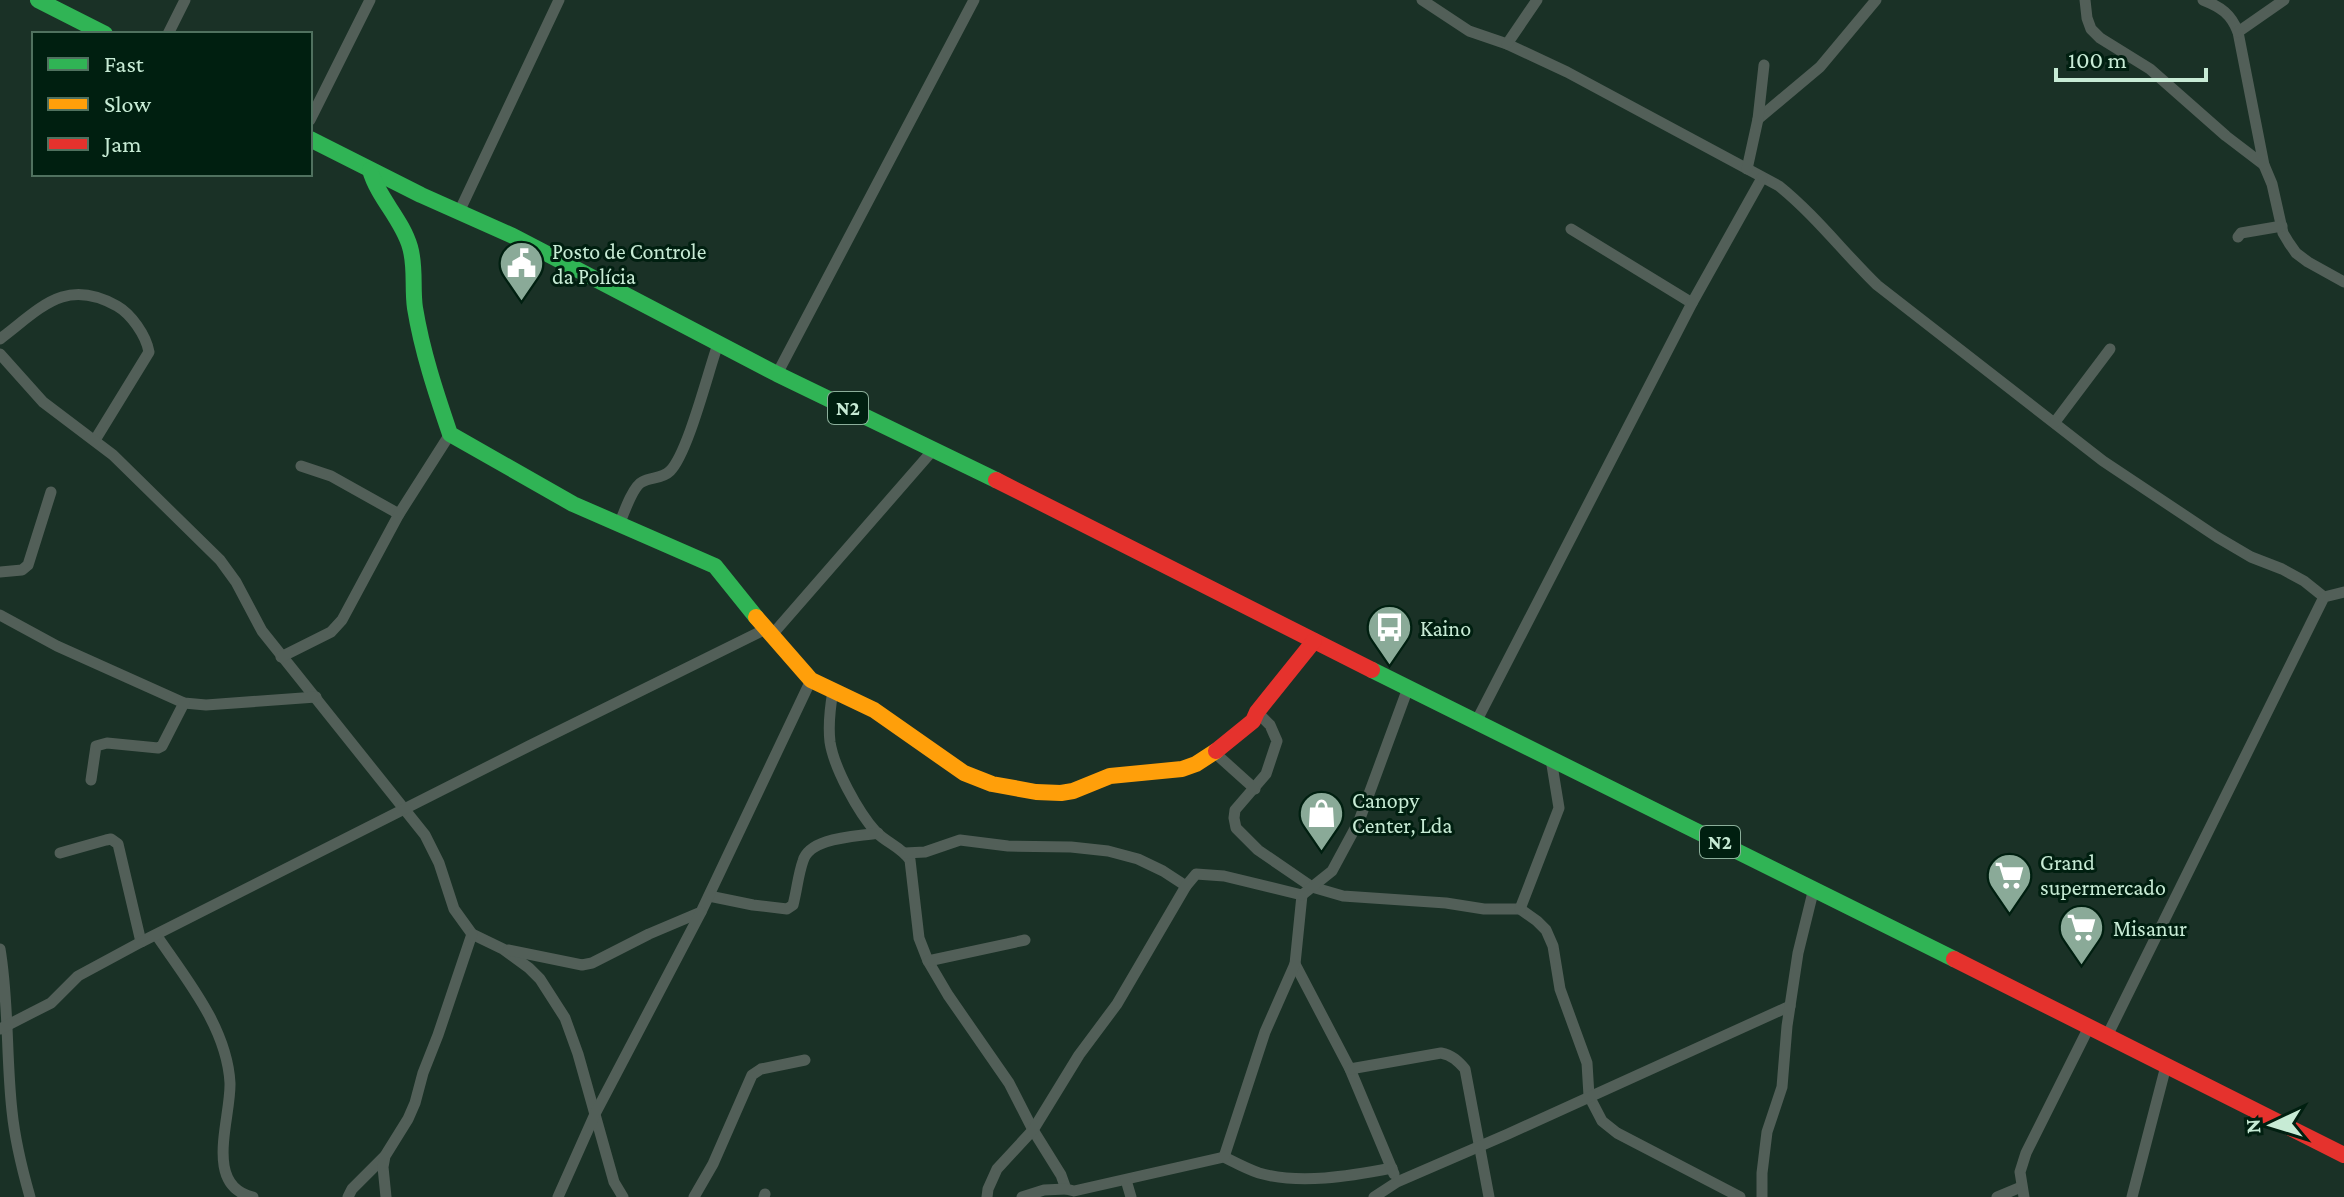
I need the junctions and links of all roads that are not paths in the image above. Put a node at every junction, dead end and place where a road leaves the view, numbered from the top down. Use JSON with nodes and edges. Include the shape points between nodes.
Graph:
{"nodes":[{"id":1,"x":38,"y":0,"type":"edge"},
{"id":2,"x":185,"y":0,"type":"edge"},
{"id":3,"x":370,"y":0,"type":"edge"},
{"id":4,"x":559,"y":0,"type":"edge"},
{"id":5,"x":974,"y":0,"type":"edge"},
{"id":6,"x":1422,"y":0,"type":"edge"},
{"id":7,"x":1537,"y":0,"type":"edge"},
{"id":8,"x":1876,"y":0,"type":"edge"},
{"id":9,"x":2085,"y":0,"type":"edge"},
{"id":10,"x":2203,"y":0,"type":"edge"},
{"id":11,"x":2284,"y":0,"type":"edge"},
{"id":12,"x":101,"y":32,"type":"edge"},
{"id":13,"x":169,"y":32,"type":"edge"},
{"id":14,"x":2238,"y":32,"type":"junction"},
{"id":15,"x":1507,"y":44,"type":"junction"},
{"id":16,"x":1764,"y":65,"type":"dead end"},
{"id":17,"x":312,"y":116,"type":"edge"},
{"id":18,"x":1758,"y":119,"type":"junction"},
{"id":19,"x":312,"y":140,"type":"edge"},
{"id":20,"x":2264,"y":165,"type":"junction"},
{"id":21,"x":1747,"y":169,"type":"junction"},
{"id":22,"x":370,"y":170,"type":"junction"},
{"id":23,"x":1762,"y":178,"type":"junction"},
{"id":24,"x":459,"y":212,"type":"junction"},
{"id":25,"x":2282,"y":226,"type":"junction"},
{"id":26,"x":1571,"y":229,"type":"dead end"},
{"id":27,"x":2238,"y":237,"type":"dead end"},
{"id":28,"x":2344,"y":282,"type":"edge"},
{"id":29,"x":1692,"y":303,"type":"junction"},
{"id":30,"x":0,"y":339,"type":"edge"},
{"id":31,"x":718,"y":344,"type":"junction"},
{"id":32,"x":2110,"y":349,"type":"dead end"},
{"id":33,"x":0,"y":354,"type":"edge"},
{"id":34,"x":777,"y":374,"type":"junction"},
{"id":35,"x":2055,"y":422,"type":"junction"},
{"id":36,"x":450,"y":434,"type":"junction"},
{"id":37,"x":95,"y":440,"type":"junction"},
{"id":38,"x":934,"y":449,"type":"junction"},
{"id":39,"x":301,"y":466,"type":"dead end"},
{"id":40,"x":51,"y":492,"type":"dead end"},
{"id":41,"x":399,"y":514,"type":"junction"},
{"id":42,"x":619,"y":525,"type":"junction"},
{"id":43,"x":0,"y":572,"type":"edge"},
{"id":44,"x":2344,"y":592,"type":"edge"},
{"id":45,"x":2324,"y":597,"type":"junction"},
{"id":46,"x":0,"y":615,"type":"edge"},
{"id":47,"x":768,"y":632,"type":"junction"},
{"id":48,"x":1314,"y":641,"type":"junction"},
{"id":49,"x":281,"y":657,"type":"junction"},
{"id":50,"x":811,"y":680,"type":"junction"},
{"id":51,"x":1408,"y":688,"type":"junction"},
{"id":52,"x":833,"y":691,"type":"junction"},
{"id":53,"x":316,"y":697,"type":"junction"},
{"id":54,"x":184,"y":703,"type":"junction"},
{"id":55,"x":1257,"y":712,"type":"junction"},
{"id":56,"x":1476,"y":722,"type":"junction"},
{"id":57,"x":1215,"y":753,"type":"junction"},
{"id":58,"x":1551,"y":759,"type":"junction"},
{"id":59,"x":91,"y":780,"type":"dead end"},
{"id":60,"x":1255,"y":789,"type":"junction"},
{"id":61,"x":406,"y":809,"type":"junction"},
{"id":62,"x":878,"y":833,"type":"junction"},
{"id":63,"x":60,"y":853,"type":"dead end"},
{"id":64,"x":905,"y":853,"type":"junction"},
{"id":65,"x":1186,"y":886,"type":"junction"},
{"id":66,"x":1312,"y":887,"type":"junction"},
{"id":67,"x":1814,"y":888,"type":"junction"},
{"id":68,"x":1302,"y":895,"type":"junction"},
{"id":69,"x":709,"y":896,"type":"junction"},
{"id":70,"x":1520,"y":909,"type":"junction"},
{"id":71,"x":701,"y":912,"type":"junction"},
{"id":72,"x":472,"y":934,"type":"junction"},
{"id":73,"x":157,"y":936,"type":"junction"},
{"id":74,"x":1025,"y":940,"type":"dead end"},
{"id":75,"x":141,"y":942,"type":"junction"},
{"id":76,"x":0,"y":949,"type":"edge"},
{"id":77,"x":503,"y":949,"type":"junction"},
{"id":78,"x":928,"y":961,"type":"junction"},
{"id":79,"x":1295,"y":964,"type":"junction"},
{"id":80,"x":1790,"y":1006,"type":"junction"},
{"id":81,"x":2089,"y":1027,"type":"junction"},
{"id":82,"x":4,"y":1028,"type":"edge"},
{"id":83,"x":2107,"y":1036,"type":"junction"},
{"id":84,"x":805,"y":1060,"type":"dead end"},
{"id":85,"x":2166,"y":1066,"type":"junction"},
{"id":86,"x":1350,"y":1069,"type":"junction"},
{"id":87,"x":1589,"y":1096,"type":"junction"},
{"id":88,"x":595,"y":1114,"type":"junction"},
{"id":89,"x":1033,"y":1130,"type":"junction"},
{"id":90,"x":1479,"y":1146,"type":"junction"},
{"id":91,"x":2344,"y":1155,"type":"edge"},
{"id":92,"x":385,"y":1156,"type":"junction"},
{"id":93,"x":1224,"y":1157,"type":"junction"},
{"id":94,"x":1392,"y":1168,"type":"junction"},
{"id":95,"x":1126,"y":1180,"type":"junction"},
{"id":96,"x":1397,"y":1182,"type":"junction"},
{"id":97,"x":1066,"y":1189,"type":"junction"},
{"id":98,"x":2023,"y":1192,"type":"edge"},
{"id":99,"x":30,"y":1197,"type":"edge"},
{"id":100,"x":253,"y":1197,"type":"edge"},
{"id":101,"x":348,"y":1197,"type":"edge"},
{"id":102,"x":386,"y":1197,"type":"edge"},
{"id":103,"x":558,"y":1197,"type":"edge"},
{"id":104,"x":623,"y":1197,"type":"edge"},
{"id":105,"x":694,"y":1197,"type":"edge"},
{"id":106,"x":987,"y":1197,"type":"edge"},
{"id":107,"x":1022,"y":1197,"type":"edge"},
{"id":108,"x":1131,"y":1197,"type":"edge"},
{"id":109,"x":1374,"y":1197,"type":"edge"},
{"id":110,"x":1489,"y":1197,"type":"edge"},
{"id":111,"x":1740,"y":1197,"type":"edge"},
{"id":112,"x":1762,"y":1197,"type":"edge"},
{"id":113,"x":1997,"y":1197,"type":"edge"},
{"id":114,"x":2132,"y":1197,"type":"edge"}],
"edges":[{"from":1,"to":12,"type":"main road"},
{"from":2,"to":13,"type":"street"},
{"from":3,"to":17,"type":"street"},
{"from":4,"to":24,"type":"street"},
{"from":5,"to":34,"type":"street"},
{"from":6,"to":15,"type":"street","via":[[1469,31]]},
{"from":7,"to":15,"type":"street"},
{"from":8,"to":18,"type":"street","via":[[1820,67]]},
{"from":9,"to":20,"type":"street","via":[[2091,29],[2100,38],[2150,69]]},
{"from":10,"to":14,"type":"street","via":[[2226,11]]},
{"from":11,"to":14,"type":"street"},
{"from":14,"to":20,"type":"street"},
{"from":15,"to":21,"type":"street"},
{"from":16,"to":18,"type":"street"},
{"from":18,"to":21,"type":"street"},
{"from":19,"to":22,"type":"main road","number":"N2"},
{"from":20,"to":25,"type":"street"},
{"from":21,"to":23,"type":"street"},
{"from":22,"to":24,"type":"main road","number":"N2"},
{"from":22,"to":36,"type":"main road","via":[[413,260],[415,312]]},
{"from":23,"to":29,"type":"street"},
{"from":23,"to":35,"type":"street","via":[[1806,209],[1877,285]]},
{"from":24,"to":31,"type":"main road","number":"N2","via":[[590,274]]},
{"from":25,"to":27,"type":"street"},
{"from":25,"to":28,"type":"street","via":[[2296,253]]},
{"from":26,"to":29,"type":"street"},
{"from":29,"to":56,"type":"street"},
{"from":30,"to":37,"type":"street","via":[[45,305],[74,293],[99,297],[131,318],[149,352]]},
{"from":31,"to":34,"type":"main road","number":"N2"},
{"from":31,"to":42,"type":"street","via":[[673,467],[636,486]]},
{"from":32,"to":35,"type":"street"},
{"from":33,"to":37,"type":"street","via":[[43,402]]},
{"from":34,"to":38,"type":"main road","number":"N2"},
{"from":35,"to":45,"type":"street","via":[[2103,461],[2217,537],[2304,581]]},
{"from":36,"to":41,"type":"street"},
{"from":36,"to":42,"type":"main road"},
{"from":37,"to":49,"type":"street","via":[[220,560]]},
{"from":38,"to":47,"type":"street"},
{"from":38,"to":48,"type":"main road","number":"N2"},
{"from":39,"to":41,"type":"street","via":[[331,476]]},
{"from":40,"to":43,"type":"street","via":[[28,565]]},
{"from":41,"to":49,"type":"street","via":[[342,620],[331,632]]},
{"from":42,"to":47,"type":"main road","via":[[715,566]]},
{"from":44,"to":45,"type":"street"},
{"from":45,"to":83,"type":"street"},
{"from":46,"to":54,"type":"street"},
{"from":47,"to":50,"type":"main road"},
{"from":47,"to":61,"type":"street"},
{"from":48,"to":51,"type":"main road","number":"N2"},
{"from":48,"to":55,"type":"main road"},
{"from":49,"to":53,"type":"street"},
{"from":50,"to":52,"type":"main road"},
{"from":50,"to":69,"type":"street"},
{"from":51,"to":56,"type":"main road","number":"N2"},
{"from":51,"to":66,"type":"street","via":[[1359,821],[1332,871]]},
{"from":52,"to":57,"type":"main road","via":[[874,710],[964,773],[1036,792],[1073,791],[1110,776],[1182,769]]},
{"from":52,"to":62,"type":"street","via":[[833,753]]},
{"from":53,"to":54,"type":"street"},
{"from":53,"to":61,"type":"street"},
{"from":54,"to":59,"type":"street","via":[[158,748],[96,746]]},
{"from":55,"to":57,"type":"main road"},
{"from":55,"to":60,"type":"street","via":[[1277,741]]},
{"from":56,"to":58,"type":"main road","number":"N2"},
{"from":57,"to":60,"type":"street"},
{"from":58,"to":67,"type":"main road","number":"N2"},
{"from":58,"to":70,"type":"street","via":[[1559,808]]},
{"from":60,"to":66,"type":"street","via":[[1235,810],[1236,828]]},
{"from":61,"to":72,"type":"street","via":[[425,835],[454,909]]},
{"from":61,"to":73,"type":"street"},
{"from":62,"to":64,"type":"street"},
{"from":62,"to":69,"type":"street","via":[[808,850],[793,905],[787,909]]},
{"from":63,"to":75,"type":"street","via":[[111,839],[118,844]]},
{"from":64,"to":65,"type":"street","via":[[960,840],[1108,851],[1138,859]]},
{"from":64,"to":78,"type":"street","via":[[913,872],[919,938]]},
{"from":65,"to":68,"type":"street","via":[[1196,874],[1224,876]]},
{"from":65,"to":89,"type":"street","via":[[1117,1004]]},
{"from":66,"to":68,"type":"street"},
{"from":66,"to":70,"type":"street","via":[[1355,897]]},
{"from":67,"to":80,"type":"street"},
{"from":67,"to":81,"type":"main road","number":"N2"},
{"from":68,"to":79,"type":"street"},
{"from":69,"to":71,"type":"street"},
{"from":70,"to":87,"type":"street","via":[[1549,936],[1560,989],[1587,1063]]},
{"from":71,"to":77,"type":"street","via":[[582,965]]},
{"from":71,"to":88,"type":"street"},
{"from":72,"to":77,"type":"street"},
{"from":72,"to":92,"type":"street","via":[[415,1103]]},
{"from":73,"to":75,"type":"street"},
{"from":73,"to":100,"type":"street","via":[[216,1029],[230,1082],[224,1167],[235,1190]]},
{"from":74,"to":78,"type":"street"},
{"from":75,"to":82,"type":"street","via":[[78,976],[51,1003]]},
{"from":76,"to":82,"type":"street"},
{"from":77,"to":88,"type":"street","via":[[540,979],[565,1018]]},
{"from":78,"to":89,"type":"street","via":[[1009,1083]]},
{"from":79,"to":86,"type":"street"},
{"from":79,"to":93,"type":"street","via":[[1265,1032]]},
{"from":80,"to":87,"type":"street"},
{"from":80,"to":112,"type":"street","via":[[1782,1087],[1767,1132]]},
{"from":81,"to":83,"type":"main road","number":"N2"},
{"from":81,"to":98,"type":"street","via":[[2026,1153],[2020,1172]]},
{"from":82,"to":99,"type":"street","via":[[12,1112]]},
{"from":83,"to":85,"type":"main road","number":"N2"},
{"from":84,"to":105,"type":"street","via":[[752,1075]]},
{"from":85,"to":91,"type":"main road","number":"N2"},
{"from":85,"to":114,"type":"street"},
{"from":86,"to":90,"type":"street","via":[[1449,1055],[1465,1069]]},
{"from":86,"to":94,"type":"street"},
{"from":87,"to":90,"type":"street"},
{"from":87,"to":111,"type":"street","via":[[1608,1127]]},
{"from":88,"to":103,"type":"street"},
{"from":88,"to":104,"type":"street"},
{"from":89,"to":97,"type":"street"},
{"from":89,"to":106,"type":"street","via":[[997,1169]]},
{"from":90,"to":96,"type":"street"},
{"from":90,"to":110,"type":"street"},
{"from":92,"to":101,"type":"street"},
{"from":92,"to":102,"type":"street"},
{"from":93,"to":94,"type":"street","via":[[1279,1177]]},
{"from":93,"to":95,"type":"street"},
{"from":94,"to":96,"type":"street"},
{"from":95,"to":97,"type":"street"},
{"from":95,"to":108,"type":"street"},
{"from":96,"to":109,"type":"street"},
{"from":97,"to":107,"type":"street"},
{"from":98,"to":113,"type":"street"}]}
